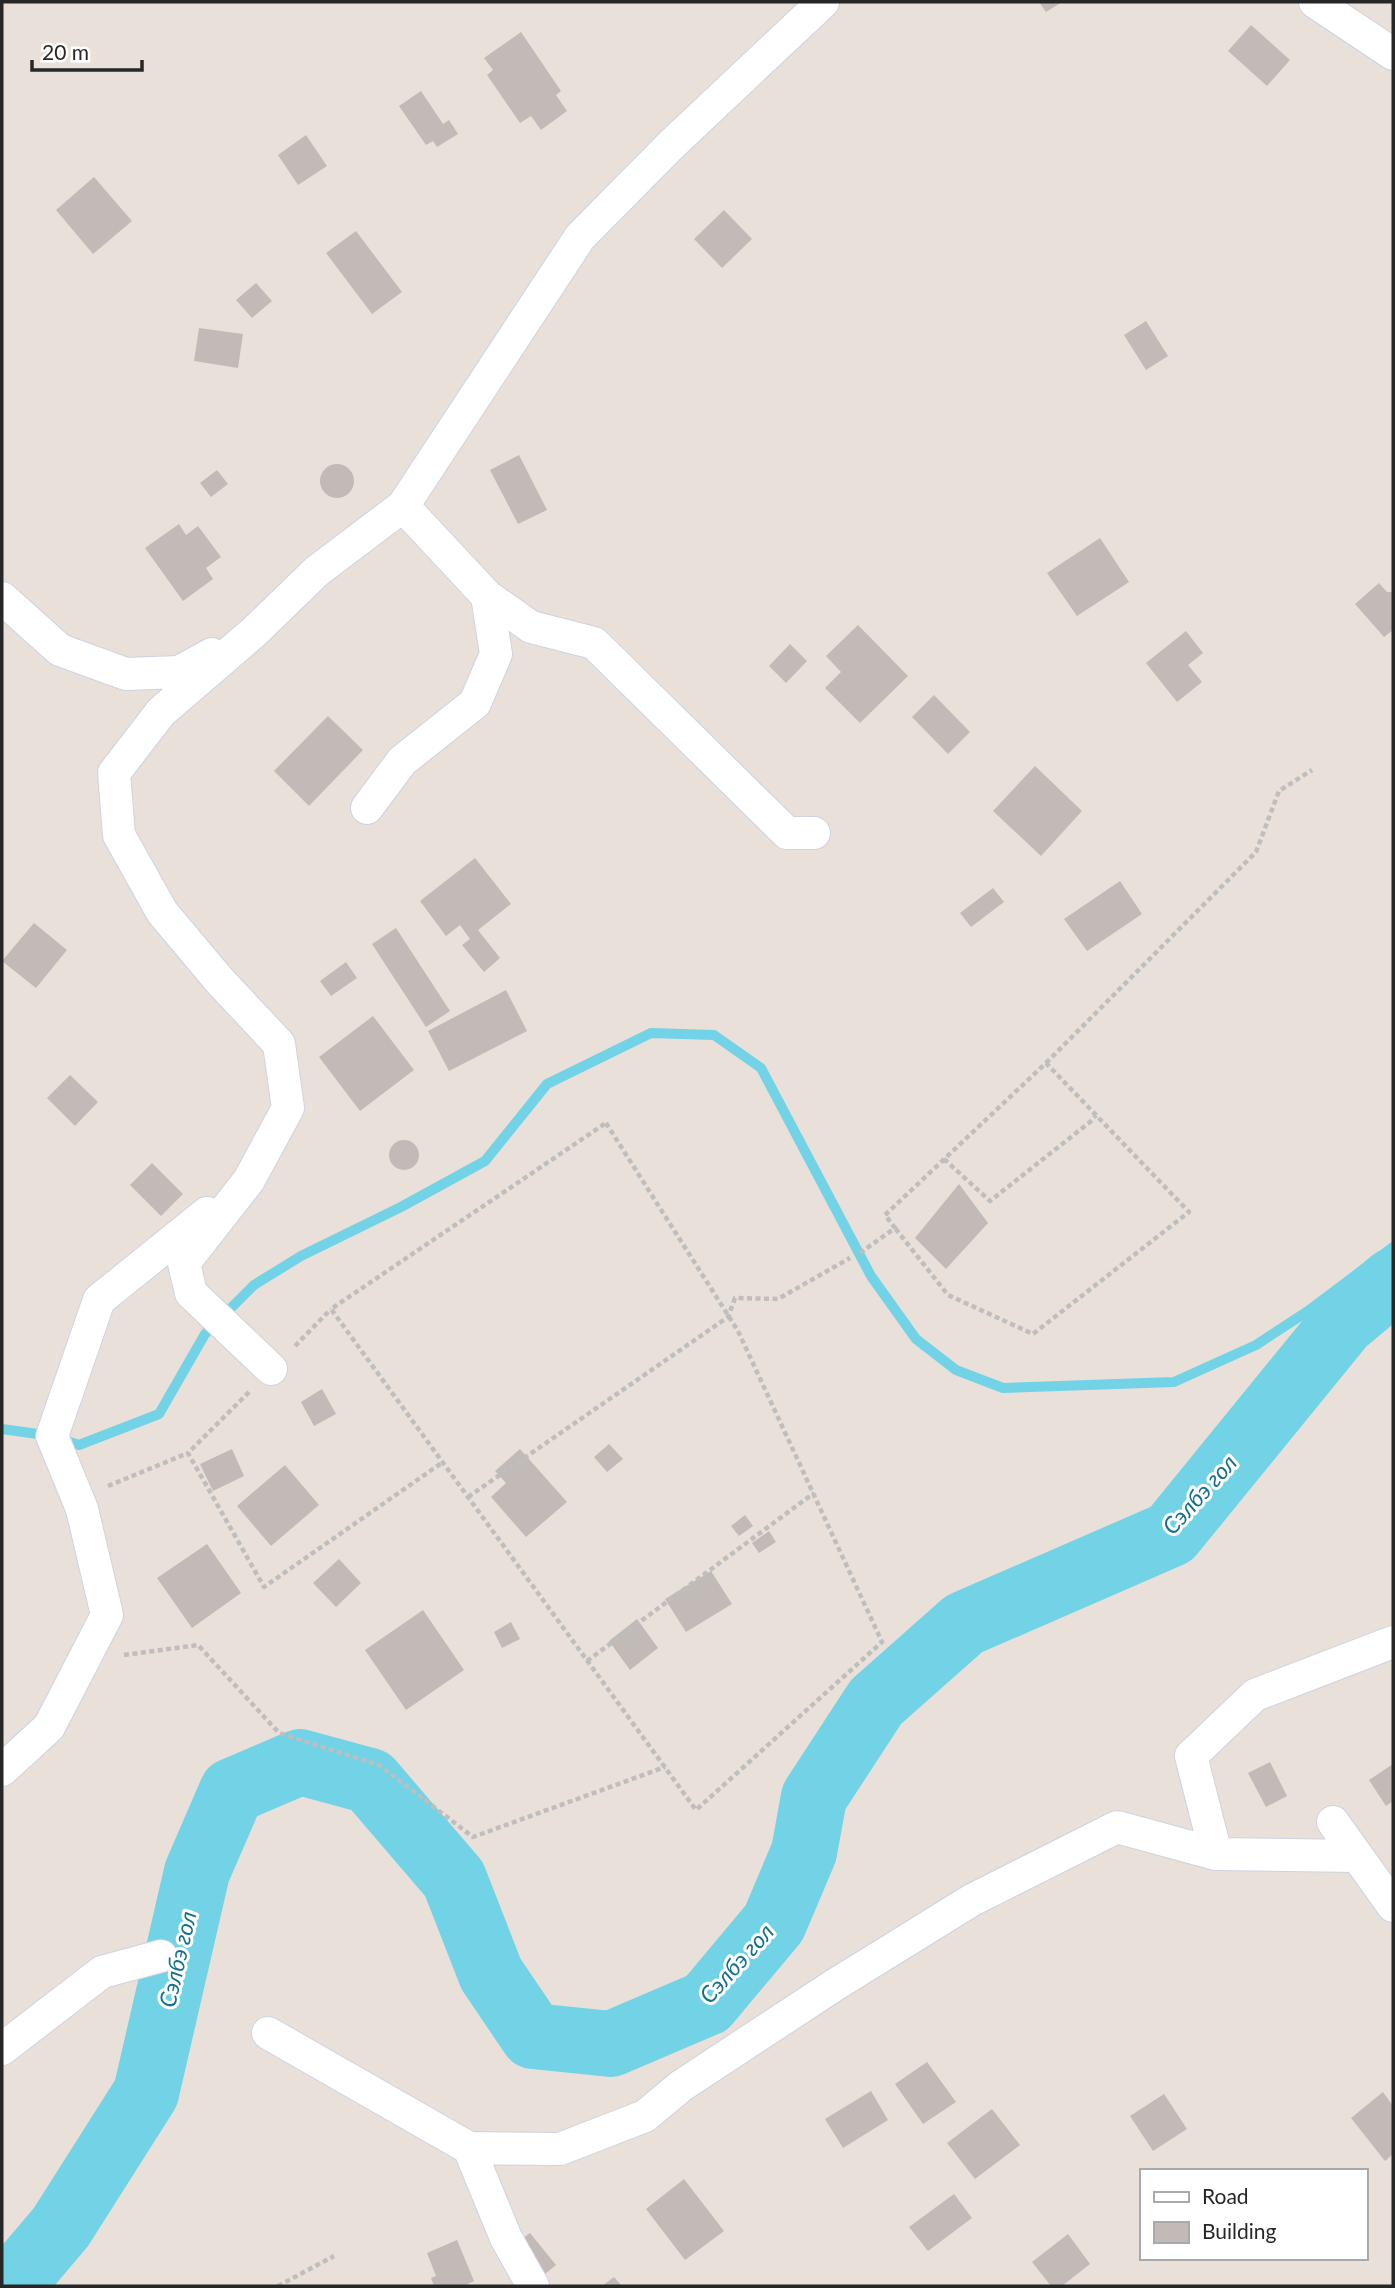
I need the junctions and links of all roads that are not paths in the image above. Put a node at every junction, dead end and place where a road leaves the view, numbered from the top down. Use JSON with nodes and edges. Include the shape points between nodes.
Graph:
{"nodes":[{"id":1,"x":823,"y":2,"type":"edge"},
{"id":2,"x":1315,"y":2,"type":"edge"},
{"id":3,"x":1393,"y":54,"type":"edge"},
{"id":4,"x":404,"y":506,"type":"junction"},
{"id":5,"x":487,"y":596,"type":"junction"},
{"id":6,"x":2,"y":598,"type":"edge"},
{"id":7,"x":254,"y":632,"type":"junction"},
{"id":8,"x":367,"y":808,"type":"dead end"},
{"id":9,"x":814,"y":833,"type":"dead end"},
{"id":10,"x":249,"y":1180,"type":"junction"},
{"id":11,"x":271,"y":1369,"type":"road end"},
{"id":12,"x":1393,"y":1642,"type":"edge"},
{"id":13,"x":2,"y":1770,"type":"edge"},
{"id":14,"x":1333,"y":1822,"type":"dead end"},
{"id":15,"x":1216,"y":1854,"type":"junction"},
{"id":16,"x":1357,"y":1856,"type":"junction"},
{"id":17,"x":1393,"y":1906,"type":"edge"},
{"id":18,"x":161,"y":1956,"type":"dead end"},
{"id":19,"x":268,"y":2033,"type":"dead end"},
{"id":20,"x":2,"y":2049,"type":"edge"},
{"id":21,"x":469,"y":2148,"type":"junction"},
{"id":22,"x":533,"y":2286,"type":"edge"}],
"edges":[{"from":1,"to":4,"type":"street","via":[[580,237]]},
{"from":2,"to":3,"type":"street"},
{"from":4,"to":5,"type":"street"},
{"from":4,"to":7,"type":"street","via":[[317,571]]},
{"from":5,"to":8,"type":"street","via":[[496,654],[475,703],[402,761]]},
{"from":5,"to":9,"type":"street","via":[[531,627],[593,643],[787,833]]},
{"from":6,"to":7,"type":"street","via":[[60,650],[126,674],[179,672]]},
{"from":7,"to":10,"type":"street","via":[[161,712],[114,773],[119,835],[162,912],[279,1044],[288,1108]]},
{"from":10,"to":11,"type":"street","via":[[184,1263],[191,1293]]},
{"from":10,"to":13,"type":"street","via":[[99,1300],[52,1436],[78,1498],[107,1615],[49,1727]]},
{"from":12,"to":15,"type":"street","via":[[1255,1695],[1191,1756]]},
{"from":14,"to":16,"type":"street"},
{"from":15,"to":16,"type":"street"},
{"from":15,"to":21,"type":"street","via":[[1117,1827],[972,1900],[681,2086],[645,2116],[561,2148]]},
{"from":16,"to":17,"type":"street"},
{"from":18,"to":20,"type":"street","via":[[102,1972]]},
{"from":19,"to":21,"type":"street"},
{"from":21,"to":22,"type":"street","via":[[506,2238]]}]}
